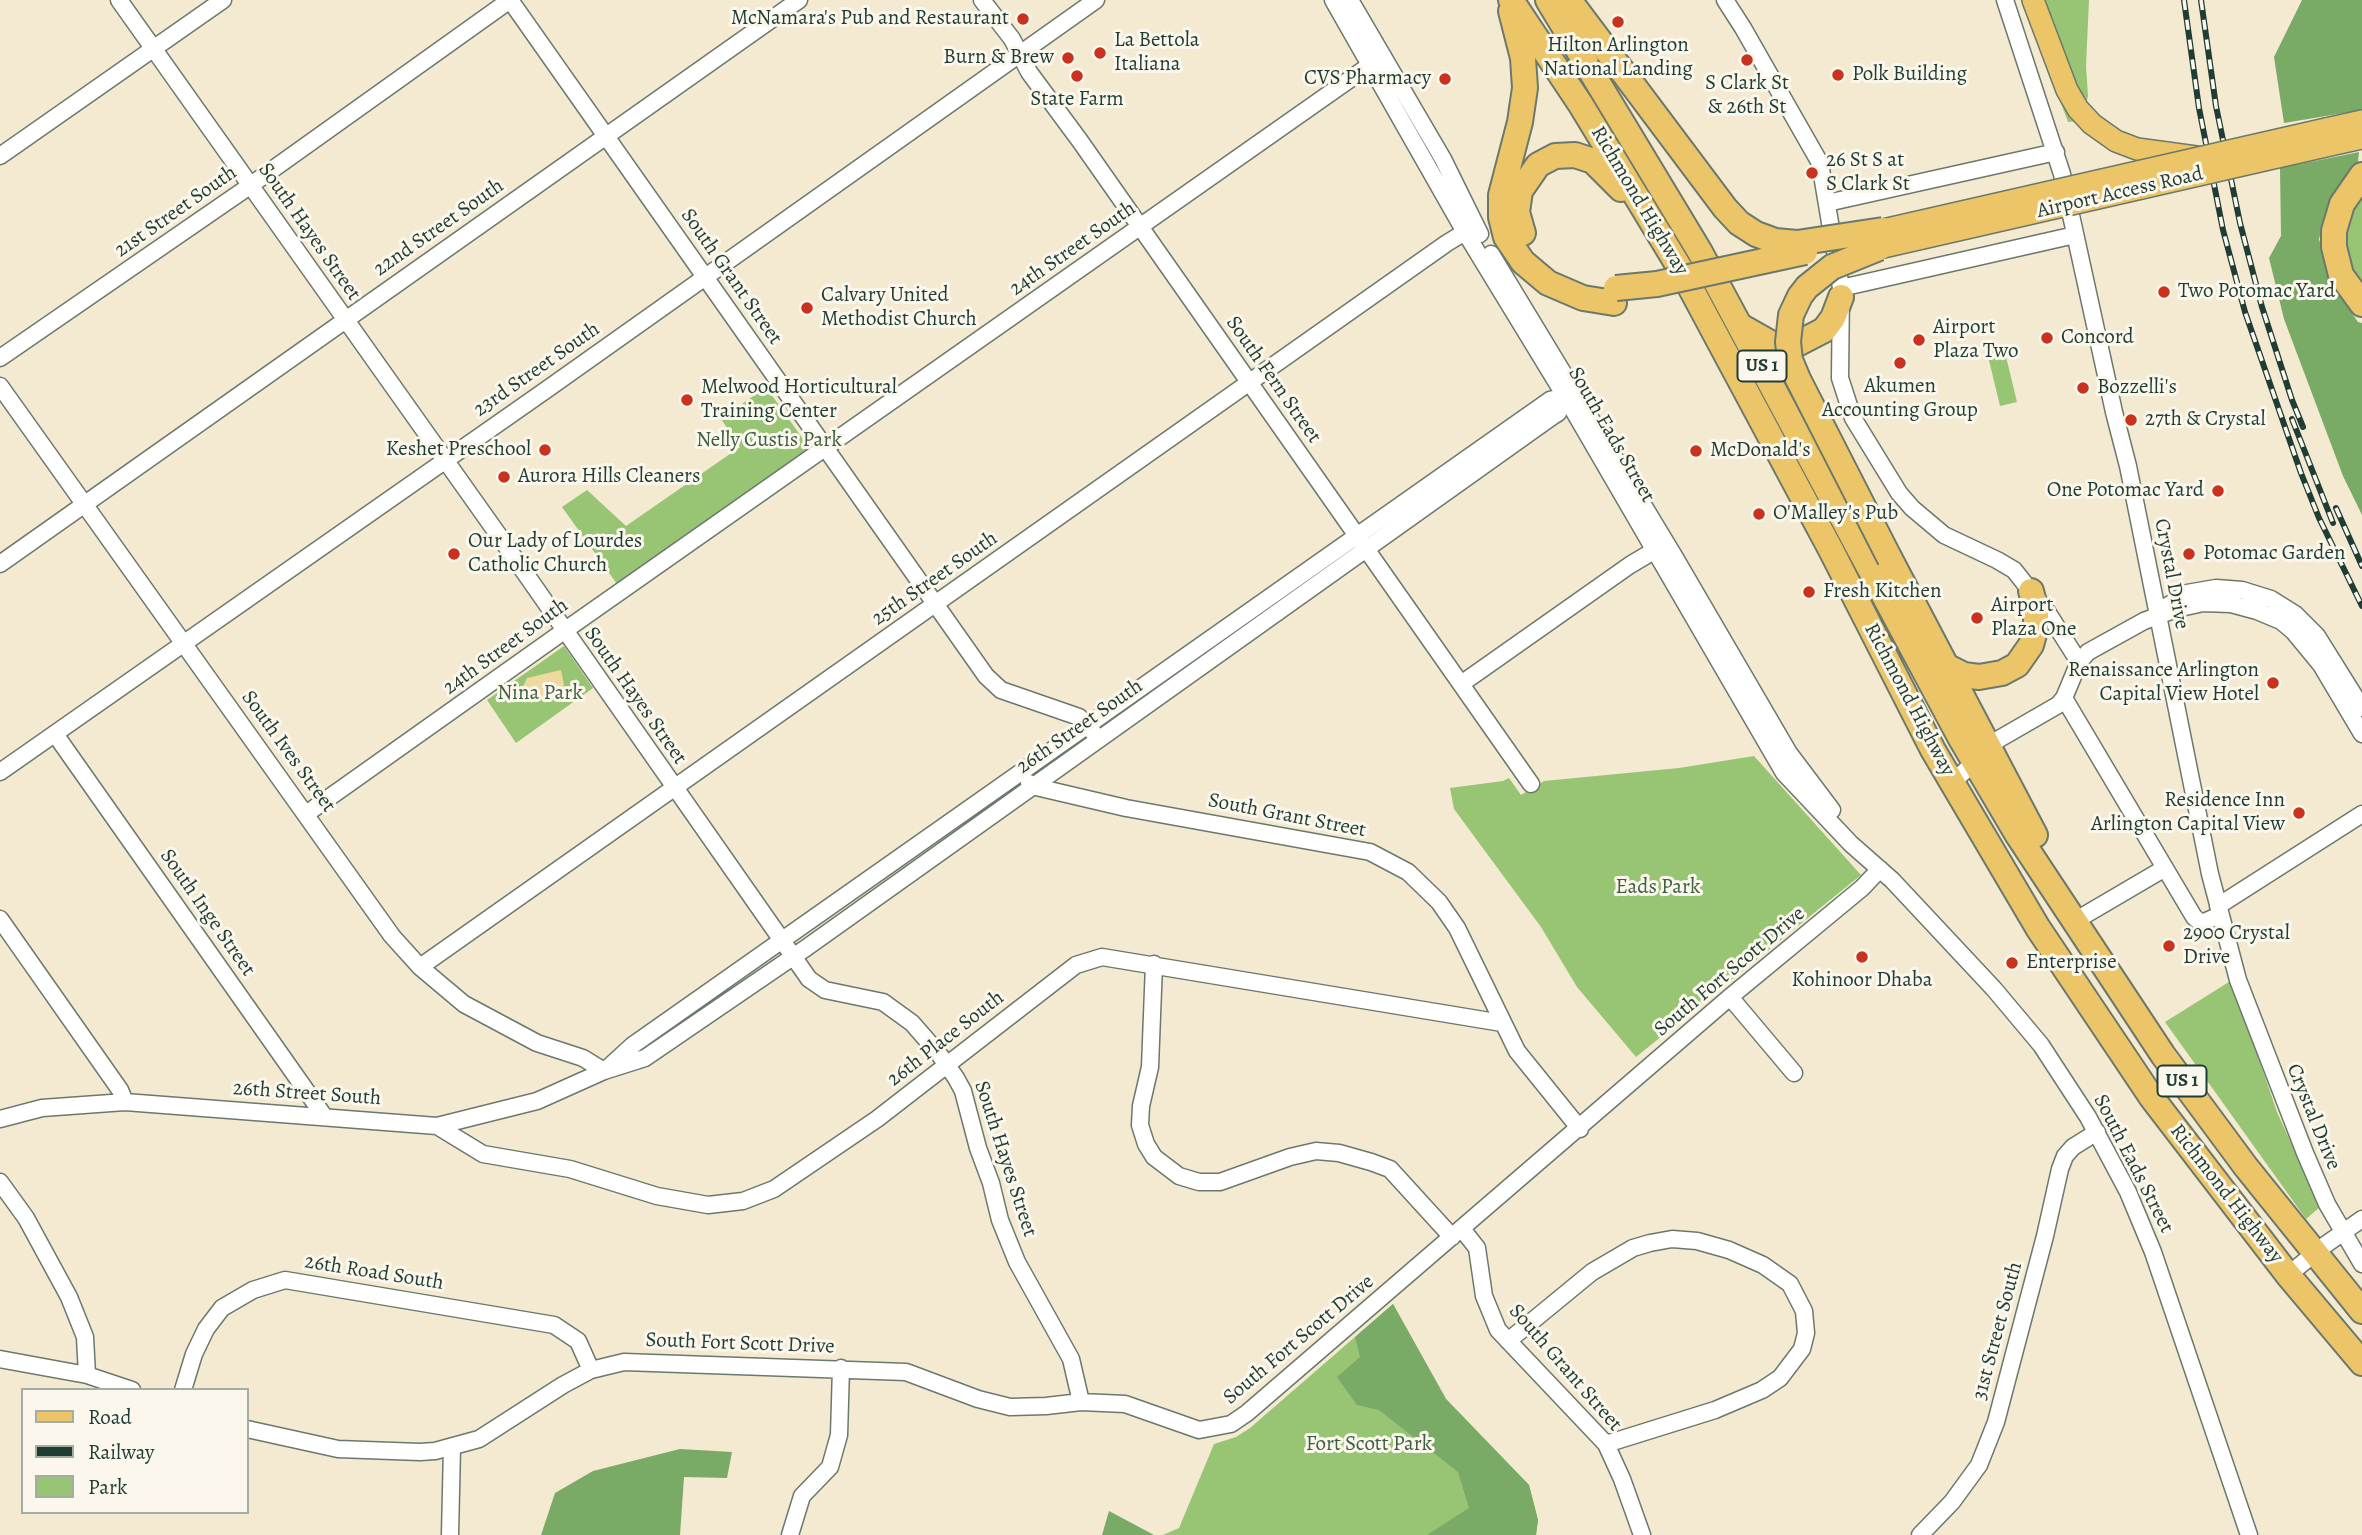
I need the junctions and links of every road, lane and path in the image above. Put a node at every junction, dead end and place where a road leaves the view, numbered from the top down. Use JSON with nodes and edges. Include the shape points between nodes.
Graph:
{"nodes":[{"id":1,"x":119,"y":0,"type":"edge"},
{"id":2,"x":223,"y":0,"type":"edge"},
{"id":3,"x":510,"y":0,"type":"edge"},
{"id":4,"x":799,"y":0,"type":"edge"},
{"id":5,"x":982,"y":0,"type":"edge"},
{"id":6,"x":1096,"y":0,"type":"edge"},
{"id":7,"x":1334,"y":0,"type":"edge"},
{"id":8,"x":1350,"y":0,"type":"edge"},
{"id":9,"x":1509,"y":0,"type":"edge"},
{"id":10,"x":1536,"y":0,"type":"edge"},
{"id":11,"x":1548,"y":0,"type":"edge"},
{"id":12,"x":1569,"y":0,"type":"edge"},
{"id":13,"x":1725,"y":0,"type":"edge"},
{"id":14,"x":2005,"y":0,"type":"edge"},
{"id":15,"x":2034,"y":0,"type":"edge"},
{"id":16,"x":1566,"y":29,"type":"junction"},
{"id":17,"x":153,"y":48,"type":"junction"},
{"id":18,"x":1019,"y":54,"type":"junction"},
{"id":19,"x":1377,"y":60,"type":"junction"},
{"id":20,"x":2362,"y":121,"type":"edge"},
{"id":21,"x":605,"y":137,"type":"junction"},
{"id":22,"x":2328,"y":137,"type":"junction"},
{"id":23,"x":2362,"y":138,"type":"edge"},
{"id":24,"x":2056,"y":152,"type":"junction"},
{"id":25,"x":0,"y":156,"type":"edge"},
{"id":26,"x":2198,"y":158,"type":"junction"},
{"id":27,"x":2362,"y":175,"type":"edge"},
{"id":28,"x":250,"y":186,"type":"junction"},
{"id":29,"x":1827,"y":203,"type":"junction"},
{"id":30,"x":1655,"y":225,"type":"junction"},
{"id":31,"x":1140,"y":228,"type":"junction"},
{"id":32,"x":1470,"y":229,"type":"junction"},
{"id":33,"x":2075,"y":235,"type":"junction"},
{"id":34,"x":1881,"y":239,"type":"junction"},
{"id":35,"x":704,"y":276,"type":"junction"},
{"id":36,"x":1841,"y":292,"type":"junction"},
{"id":37,"x":1615,"y":295,"type":"junction"},
{"id":38,"x":2362,"y":304,"type":"edge"},
{"id":39,"x":346,"y":320,"type":"junction"},
{"id":40,"x":1740,"y":325,"type":"junction"},
{"id":41,"x":0,"y":358,"type":"edge"},
{"id":42,"x":1249,"y":383,"type":"junction"},
{"id":43,"x":0,"y":386,"type":"edge"},
{"id":44,"x":1570,"y":393,"type":"junction"},
{"id":45,"x":825,"y":447,"type":"junction"},
{"id":46,"x":445,"y":460,"type":"junction"},
{"id":47,"x":84,"y":505,"type":"junction"},
{"id":48,"x":1361,"y":543,"type":"junction"},
{"id":49,"x":1660,"y":547,"type":"junction"},
{"id":50,"x":0,"y":564,"type":"edge"},
{"id":51,"x":2031,"y":591,"type":"junction"},
{"id":52,"x":935,"y":604,"type":"junction"},
{"id":53,"x":2157,"y":616,"type":"junction"},
{"id":54,"x":564,"y":631,"type":"junction"},
{"id":55,"x":184,"y":644,"type":"junction"},
{"id":56,"x":2079,"y":662,"type":"junction"},
{"id":57,"x":1946,"y":666,"type":"junction"},
{"id":58,"x":1461,"y":684,"type":"junction"},
{"id":59,"x":2064,"y":698,"type":"junction"},
{"id":60,"x":2362,"y":708,"type":"edge"},
{"id":61,"x":1087,"y":726,"type":"junction"},
{"id":62,"x":55,"y":734,"type":"junction"},
{"id":63,"x":2362,"y":734,"type":"edge"},
{"id":64,"x":1100,"y":738,"type":"junction"},
{"id":65,"x":1982,"y":755,"type":"junction"},
{"id":66,"x":0,"y":772,"type":"edge"},
{"id":67,"x":1019,"y":774,"type":"junction"},
{"id":68,"x":1952,"y":783,"type":"junction"},
{"id":69,"x":1531,"y":784,"type":"dead end"},
{"id":70,"x":1032,"y":786,"type":"junction"},
{"id":71,"x":674,"y":788,"type":"junction"},
{"id":72,"x":306,"y":814,"type":"junction"},
{"id":73,"x":2362,"y":814,"type":"edge"},
{"id":74,"x":2165,"y":868,"type":"junction"},
{"id":75,"x":1880,"y":869,"type":"junction"},
{"id":76,"x":2219,"y":911,"type":"junction"},
{"id":77,"x":0,"y":919,"type":"edge"},
{"id":78,"x":2073,"y":922,"type":"junction"},
{"id":79,"x":782,"y":941,"type":"junction"},
{"id":80,"x":793,"y":956,"type":"junction"},
{"id":81,"x":1154,"y":964,"type":"junction"},
{"id":82,"x":420,"y":967,"type":"junction"},
{"id":83,"x":1730,"y":997,"type":"junction"},
{"id":84,"x":1502,"y":1023,"type":"junction"},
{"id":85,"x":947,"y":1066,"type":"junction"},
{"id":86,"x":604,"y":1071,"type":"junction"},
{"id":87,"x":1794,"y":1073,"type":"dead end"},
{"id":88,"x":125,"y":1102,"type":"junction"},
{"id":89,"x":324,"y":1116,"type":"junction"},
{"id":90,"x":0,"y":1119,"type":"edge"},
{"id":91,"x":437,"y":1126,"type":"junction"},
{"id":92,"x":1580,"y":1129,"type":"junction"},
{"id":93,"x":2097,"y":1132,"type":"junction"},
{"id":94,"x":0,"y":1182,"type":"edge"},
{"id":95,"x":2362,"y":1219,"type":"edge"},
{"id":96,"x":2344,"y":1232,"type":"junction"},
{"id":97,"x":1457,"y":1233,"type":"junction"},
{"id":98,"x":2314,"y":1253,"type":"junction"},
{"id":99,"x":2362,"y":1264,"type":"edge"},
{"id":100,"x":2288,"y":1275,"type":"junction"},
{"id":101,"x":2362,"y":1311,"type":"edge"},
{"id":102,"x":1508,"y":1341,"type":"junction"},
{"id":103,"x":0,"y":1359,"type":"edge"},
{"id":104,"x":2362,"y":1363,"type":"edge"},
{"id":105,"x":841,"y":1368,"type":"junction"},
{"id":106,"x":592,"y":1370,"type":"junction"},
{"id":107,"x":87,"y":1375,"type":"junction"},
{"id":108,"x":126,"y":1388,"type":"edge"},
{"id":109,"x":184,"y":1388,"type":"edge"},
{"id":110,"x":1081,"y":1402,"type":"junction"},
{"id":111,"x":248,"y":1429,"type":"edge"},
{"id":112,"x":1606,"y":1444,"type":"junction"},
{"id":113,"x":452,"y":1447,"type":"junction"},
{"id":114,"x":450,"y":1535,"type":"edge"},
{"id":115,"x":790,"y":1535,"type":"edge"},
{"id":116,"x":1642,"y":1535,"type":"edge"},
{"id":117,"x":1920,"y":1535,"type":"edge"},
{"id":118,"x":2249,"y":1535,"type":"edge"}],
"edges":[{"from":1,"to":17,"type":"street","name":"South Hayes Street"},
{"from":2,"to":17,"type":"street"},
{"from":3,"to":21,"type":"street","name":"South Grant Street"},
{"from":3,"to":28,"type":"street","name":"21st Street South"},
{"from":4,"to":21,"type":"street","name":"22nd Street South"},
{"from":5,"to":18,"type":"street","name":"South Fern Street"},
{"from":6,"to":18,"type":"street","name":"23rd Street South"},
{"from":7,"to":19,"type":"street","name":"South Eads Street"},
{"from":8,"to":19,"type":"street","name":"South Eads Street"},
{"from":9,"to":30,"type":"highway","name":"Richmond Highway","number":"US 1","via":[[1588,115]]},
{"from":9,"to":37,"type":"highway","via":[[1520,40],[1525,88],[1501,195],[1506,237],[1522,262],[1548,283],[1583,298]]},
{"from":10,"to":16,"type":"highway"},
{"from":11,"to":16,"type":"highway","name":"Richmond Highway","number":"US 1"},
{"from":12,"to":34,"type":"highway","bridge":true,"via":[[1739,223],[1775,241]]},
{"from":13,"to":29,"type":"street","via":[[1816,154]]},
{"from":14,"to":24,"type":"street","name":"Crystal Drive"},
{"from":15,"to":26,"type":"main road","via":[[2067,90],[2098,130],[2137,149]]},
{"from":16,"to":40,"type":"highway","name":"Richmond Highway","number":"US 1"},
{"from":17,"to":25,"type":"street"},
{"from":17,"to":28,"type":"street","name":"South Hayes Street"},
{"from":18,"to":31,"type":"street","name":"South Fern Street"},
{"from":18,"to":35,"type":"street","name":"23rd Street South"},
{"from":19,"to":31,"type":"street","name":"24th Street South"},
{"from":19,"to":32,"type":"street","name":"South Eads Street"},
{"from":20,"to":22,"type":"main road","name":"Airport Access Road"},
{"from":21,"to":35,"type":"street","name":"South Grant Street"},
{"from":21,"to":39,"type":"street","name":"22nd Street South"},
{"from":22,"to":23,"type":"main road","name":"Airport Access Road"},
{"from":22,"to":26,"type":"main road","name":"Airport Access Road","bridge":true},
{"from":22,"to":34,"type":"main road","name":"Airport Access Road","bridge":true},
{"from":24,"to":29,"type":"street"},
{"from":24,"to":33,"type":"street","name":"Crystal Drive"},
{"from":26,"to":34,"type":"main road","name":"Airport Access Road","bridge":true},
{"from":27,"to":38,"type":"highway","via":[[2342,204],[2334,247],[2341,275]]},
{"from":28,"to":39,"type":"street","name":"South Hayes Street"},
{"from":28,"to":41,"type":"street","name":"21st Street South"},
{"from":29,"to":36,"type":"street"},
{"from":30,"to":37,"type":"highway","via":[[1587,158],[1555,156],[1538,165],[1525,182],[1517,212],[1522,232],[1534,250],[1563,274]]},
{"from":30,"to":68,"type":"highway","name":"Richmond Highway","number":"US 1"},
{"from":31,"to":42,"type":"street","name":"South Fern Street"},
{"from":31,"to":45,"type":"street","name":"24th Street South"},
{"from":32,"to":42,"type":"street","name":"25th Street South"},
{"from":32,"to":44,"type":"street","name":"South Eads Street"},
{"from":33,"to":36,"type":"street"},
{"from":33,"to":53,"type":"street","name":"Crystal Drive"},
{"from":34,"to":37,"type":"highway","bridge":true,"via":[[1653,301]]},
{"from":34,"to":57,"type":"highway","bridge":true,"via":[[1832,267],[1800,296],[1791,315],[1790,360]]},
{"from":35,"to":45,"type":"street","name":"South Grant Street"},
{"from":35,"to":46,"type":"street","name":"23rd Street South"},
{"from":36,"to":40,"type":"highway","via":[[1824,330],[1797,344],[1772,344]]},
{"from":36,"to":51,"type":"street","via":[[1839,361],[1846,401],[1899,493],[1927,523],[2006,564]]},
{"from":39,"to":46,"type":"street","name":"South Hayes Street"},
{"from":39,"to":47,"type":"street","name":"22nd Street South"},
{"from":40,"to":65,"type":"highway","name":"Richmond Highway","number":"US 1"},
{"from":42,"to":48,"type":"street","name":"South Fern Street"},
{"from":42,"to":52,"type":"street","name":"25th Street South"},
{"from":43,"to":47,"type":"street","name":"South Ives Street"},
{"from":44,"to":48,"type":"street","name":"26th Street South","via":[[1550,400]]},
{"from":44,"to":49,"type":"street","name":"South Eads Street"},
{"from":45,"to":52,"type":"street","name":"South Grant Street"},
{"from":45,"to":54,"type":"street","name":"24th Street South"},
{"from":46,"to":54,"type":"street","name":"South Hayes Street"},
{"from":46,"to":55,"type":"street","name":"23rd Street South"},
{"from":47,"to":50,"type":"street","name":"22nd Street South"},
{"from":47,"to":55,"type":"street","name":"South Ives Street"},
{"from":48,"to":58,"type":"street","name":"South Fern Street"},
{"from":48,"to":61,"type":"street","name":"26th Street South"},
{"from":48,"to":64,"type":"street","name":"26th Street South"},
{"from":49,"to":58,"type":"street"},
{"from":49,"to":75,"type":"street","name":"South Eads Street","via":[[1730,666],[1784,773],[1850,845]]},
{"from":51,"to":56,"type":"street"},
{"from":51,"to":57,"type":"highway","via":[[2036,627],[2017,665],[1979,677]]},
{"from":52,"to":61,"type":"street","name":"South Grant Street","via":[[1001,690],[1079,717]]},
{"from":52,"to":71,"type":"street","name":"25th Street South"},
{"from":53,"to":56,"type":"street","via":[[2097,645]]},
{"from":53,"to":60,"type":"street","via":[[2187,593],[2202,589],[2242,590],[2271,600],[2295,614],[2317,636]]},
{"from":53,"to":63,"type":"street","via":[[2189,605],[2216,603],[2281,621],[2312,653]]},
{"from":53,"to":76,"type":"street","name":"Crystal Drive"},
{"from":54,"to":71,"type":"street","name":"South Hayes Street"},
{"from":54,"to":72,"type":"street","name":"24th Street South"},
{"from":55,"to":62,"type":"street","name":"23rd Street South"},
{"from":55,"to":72,"type":"street","name":"South Ives Street"},
{"from":56,"to":59,"type":"street"},
{"from":57,"to":65,"type":"highway"},
{"from":58,"to":69,"type":"street","name":"South Fern Street"},
{"from":59,"to":65,"type":"street"},
{"from":59,"to":74,"type":"street"},
{"from":61,"to":64,"type":"street","name":"South Grant Street"},
{"from":61,"to":67,"type":"street","name":"26th Street South"},
{"from":62,"to":66,"type":"street","name":"23rd Street South"},
{"from":62,"to":89,"type":"street","name":"South Inge Street"},
{"from":64,"to":70,"type":"street","name":"26th Street South"},
{"from":65,"to":68,"type":"street"},
{"from":65,"to":78,"type":"highway","name":"Richmond Highway","number":"US 1","via":[[2041,847],[2059,901]]},
{"from":67,"to":70,"type":"street","name":"South Grant Street"},
{"from":67,"to":79,"type":"street","name":"26th Street South"},
{"from":68,"to":100,"type":"highway","name":"Richmond Highway","number":"US 1","via":[[2113,1043]]},
{"from":70,"to":80,"type":"street","name":"26th Street South"},
{"from":70,"to":84,"type":"street","name":"South Grant Street","via":[[1126,808],[1370,852],[1408,872],[1439,902],[1457,928]]},
{"from":71,"to":79,"type":"street","name":"South Hayes Street"},
{"from":71,"to":82,"type":"street","name":"25th Street South"},
{"from":72,"to":82,"type":"street","name":"South Ives Street","via":[[392,936]]},
{"from":73,"to":76,"type":"street"},
{"from":74,"to":76,"type":"street","via":[[2196,920],[2204,922]]},
{"from":74,"to":78,"type":"street"},
{"from":75,"to":83,"type":"street","name":"South Fort Scott Drive"},
{"from":75,"to":93,"type":"street","name":"South Eads Street","via":[[2011,1008],[2050,1058]]},
{"from":76,"to":96,"type":"street","name":"Crystal Drive","via":[[2238,980],[2283,1100],[2327,1204]]},
{"from":77,"to":88,"type":"street"},
{"from":78,"to":98,"type":"highway","name":"Richmond Highway","number":"US 1","via":[[2204,1112]]},
{"from":79,"to":80,"type":"street","name":"South Hayes Street"},
{"from":79,"to":86,"type":"street","name":"26th Street South","via":[[632,1045]]},
{"from":80,"to":85,"type":"street","name":"South Hayes Street","via":[[809,979],[825,990],[883,1002],[912,1023]]},
{"from":80,"to":86,"type":"street","name":"26th Street South","via":[[645,1058]]},
{"from":81,"to":84,"type":"street","name":"26th Place South"},
{"from":81,"to":85,"type":"street","name":"26th Place South","via":[[1102,957],[1076,965]]},
{"from":81,"to":97,"type":"street","name":"South Grant Street","via":[[1150,1067],[1140,1125],[1154,1157],[1179,1176],[1220,1182],[1290,1157],[1316,1151],[1339,1153],[1390,1169]]},
{"from":82,"to":86,"type":"street","name":"South Ives Street","via":[[464,1004],[537,1043],[583,1058]]},
{"from":83,"to":87,"type":"street"},
{"from":83,"to":92,"type":"street","name":"South Fort Scott Drive"},
{"from":84,"to":92,"type":"street","name":"South Grant Street","via":[[1517,1051]]},
{"from":85,"to":91,"type":"street","name":"26th Place South","via":[[774,1189],[743,1201],[708,1205],[657,1196],[570,1169],[483,1154]]},
{"from":85,"to":110,"type":"street","name":"South Hayes Street","via":[[963,1091],[1000,1220],[1017,1262],[1071,1359]]},
{"from":86,"to":91,"type":"street","name":"26th Street South","via":[[537,1101]]},
{"from":88,"to":89,"type":"street","name":"26th Street South"},
{"from":88,"to":90,"type":"street","name":"26th Street South","via":[[42,1108]]},
{"from":89,"to":91,"type":"street","name":"26th Street South"},
{"from":92,"to":97,"type":"street","name":"South Fort Scott Drive"},
{"from":93,"to":117,"type":"street","name":"31st Street South","via":[[2073,1147],[2060,1169],[1996,1422],[1979,1465],[1952,1503]]},
{"from":93,"to":118,"type":"street","name":"South Eads Street","via":[[2153,1252]]},
{"from":94,"to":107,"type":"street","via":[[26,1218],[68,1297],[85,1337]]},
{"from":95,"to":96,"type":"street"},
{"from":96,"to":98,"type":"street"},
{"from":96,"to":99,"type":"street","name":"Crystal Drive"},
{"from":97,"to":102,"type":"street","name":"South Grant Street","via":[[1477,1248],[1484,1296],[1498,1330]]},
{"from":97,"to":110,"type":"street","name":"South Fort Scott Drive","via":[[1231,1424],[1199,1430],[1125,1404]]},
{"from":98,"to":100,"type":"street"},
{"from":98,"to":101,"type":"highway","name":"Richmond Highway","number":"US 1"},
{"from":100,"to":104,"type":"highway","name":"Richmond Highway","number":"US 1"},
{"from":102,"to":112,"type":"street","name":"South Grant Street"},
{"from":102,"to":112,"type":"street","via":[[1612,1259],[1633,1248],[1672,1239],[1729,1251],[1763,1265],[1790,1284],[1804,1311],[1806,1333],[1802,1349],[1780,1378],[1715,1410]]},
{"from":103,"to":107,"type":"street"},
{"from":105,"to":106,"type":"street","name":"South Fort Scott Drive","via":[[624,1362]]},
{"from":105,"to":110,"type":"street","name":"South Fort Scott Drive","via":[[906,1371],[1010,1407]]},
{"from":105,"to":115,"type":"street","via":[[839,1434],[830,1467],[802,1496]]},
{"from":106,"to":109,"type":"street","name":"26th Road South","via":[[578,1341],[554,1325],[285,1280],[253,1290],[222,1308],[194,1354]]},
{"from":106,"to":113,"type":"street","name":"South Fort Scott Drive","via":[[479,1439]]},
{"from":107,"to":108,"type":"street"},
{"from":111,"to":113,"type":"street","name":"South Fort Scott Drive","via":[[338,1449],[420,1452]]},
{"from":112,"to":116,"type":"street","name":"South Grant Street"},
{"from":113,"to":114,"type":"street"}]}
